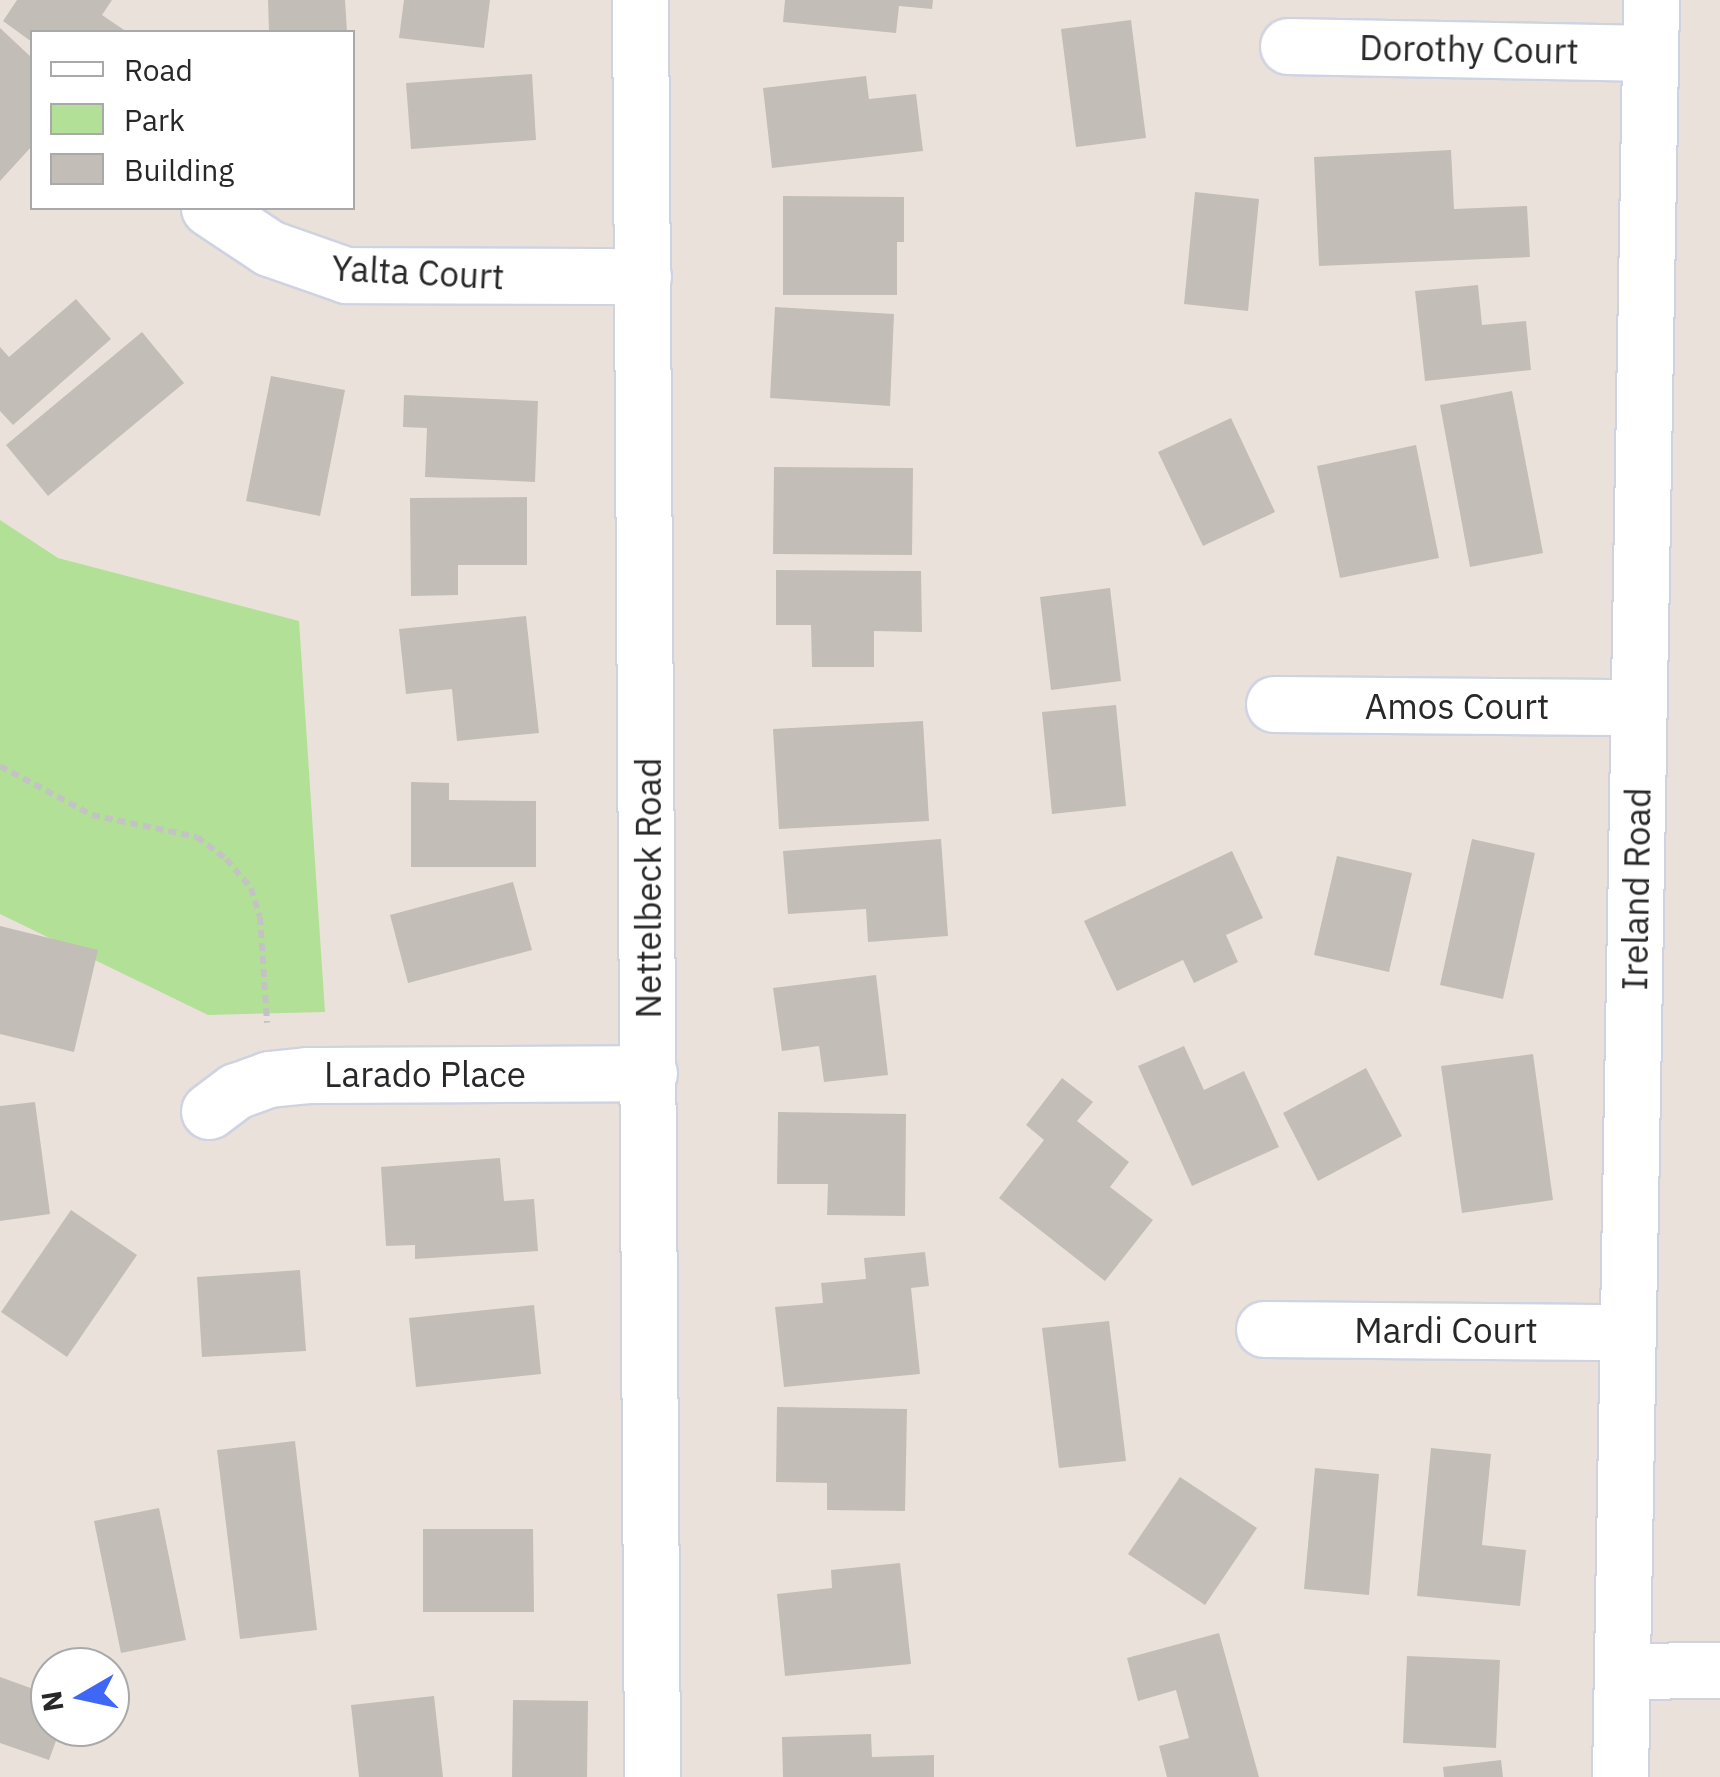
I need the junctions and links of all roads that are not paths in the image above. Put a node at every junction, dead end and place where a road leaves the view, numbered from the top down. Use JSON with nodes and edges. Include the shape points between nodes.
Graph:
{"nodes":[{"id":1,"x":640,"y":0,"type":"edge"},
{"id":2,"x":1651,"y":0,"type":"edge"},
{"id":3,"x":1288,"y":46,"type":"dead end"},
{"id":4,"x":1650,"y":53,"type":"junction"},
{"id":5,"x":212,"y":210,"type":"edge"},
{"id":6,"x":643,"y":276,"type":"junction"},
{"id":7,"x":1274,"y":704,"type":"dead end"},
{"id":8,"x":1640,"y":707,"type":"junction"},
{"id":9,"x":649,"y":1073,"type":"junction"},
{"id":10,"x":209,"y":1111,"type":"dead end"},
{"id":11,"x":1264,"y":1329,"type":"dead end"},
{"id":12,"x":1628,"y":1332,"type":"junction"},
{"id":13,"x":1720,"y":1670,"type":"edge"},
{"id":14,"x":1622,"y":1671,"type":"junction"},
{"id":15,"x":652,"y":1777,"type":"edge"},
{"id":16,"x":1620,"y":1777,"type":"edge"}],
"edges":[{"from":1,"to":6,"type":"street","name":"Nettelbeck Road"},
{"from":2,"to":4,"type":"street","name":"Ireland Road"},
{"from":3,"to":4,"type":"street","name":"Dorothy Court"},
{"from":4,"to":8,"type":"street","name":"Ireland Road"},
{"from":5,"to":6,"type":"street","name":"Yalta Court","via":[[269,248],[346,275]]},
{"from":6,"to":9,"type":"street","name":"Nettelbeck Road"},
{"from":7,"to":8,"type":"street","name":"Amos Court"},
{"from":8,"to":12,"type":"street","name":"Ireland Road"},
{"from":9,"to":10,"type":"street","name":"Larado Place","via":[[307,1075],[236,1091]]},
{"from":9,"to":15,"type":"street","name":"Nettelbeck Road"},
{"from":11,"to":12,"type":"street","name":"Mardi Court"},
{"from":12,"to":14,"type":"street","name":"Ireland Road"},
{"from":13,"to":14,"type":"street"},
{"from":14,"to":16,"type":"street","name":"Ireland Road"}]}
